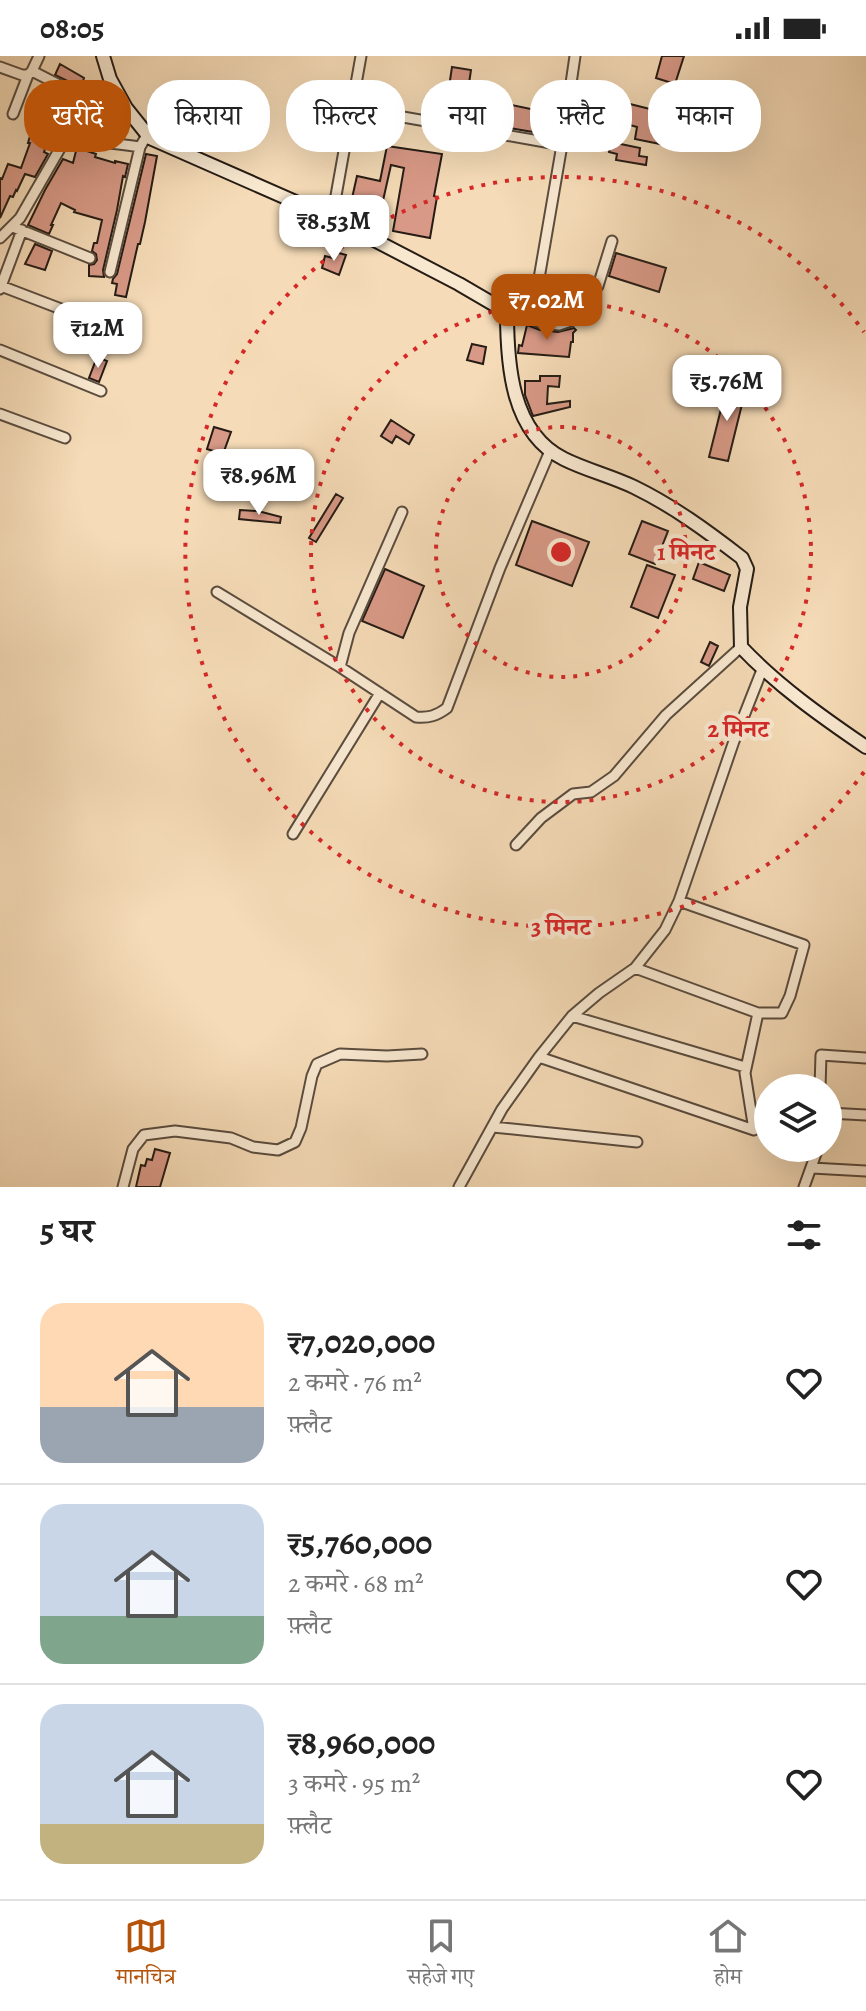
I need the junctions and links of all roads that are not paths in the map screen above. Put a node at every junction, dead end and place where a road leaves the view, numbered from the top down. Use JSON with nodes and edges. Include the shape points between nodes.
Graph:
{"nodes":[{"id":1,"x":39,"y":56,"type":"edge"},
{"id":2,"x":103,"y":56,"type":"edge"},
{"id":3,"x":361,"y":56,"type":"edge"},
{"id":4,"x":575,"y":56,"type":"edge"},
{"id":5,"x":0,"y":67,"type":"edge"},
{"id":6,"x":30,"y":73,"type":"junction"},
{"id":7,"x":46,"y":80,"type":"edge"},
{"id":8,"x":357,"y":80,"type":"edge"},
{"id":9,"x":571,"y":80,"type":"edge"},
{"id":10,"x":13,"y":114,"type":"dead end"},
{"id":11,"x":405,"y":117,"type":"edge"},
{"id":12,"x":147,"y":135,"type":"joint"},
{"id":13,"x":530,"y":139,"type":"edge"},
{"id":14,"x":140,"y":147,"type":"junction"},
{"id":15,"x":182,"y":152,"type":"edge"},
{"id":16,"x":344,"y":152,"type":"edge"},
{"id":17,"x":561,"y":152,"type":"edge"},
{"id":18,"x":332,"y":218,"type":"junction"},
{"id":19,"x":17,"y":229,"type":"junction"},
{"id":20,"x":0,"y":238,"type":"edge"},
{"id":21,"x":612,"y":241,"type":"dead end"},
{"id":22,"x":90,"y":258,"type":"dead end"},
{"id":23,"x":110,"y":272,"type":"dead end"},
{"id":24,"x":1,"y":288,"type":"edge"},
{"id":25,"x":507,"y":312,"type":"junction"},
{"id":26,"x":532,"y":319,"type":"junction"},
{"id":27,"x":116,"y":330,"type":"dead end"},
{"id":28,"x":0,"y":350,"type":"edge"},
{"id":29,"x":101,"y":391,"type":"dead end"},
{"id":30,"x":0,"y":414,"type":"edge"},
{"id":31,"x":65,"y":438,"type":"dead end"},
{"id":32,"x":550,"y":451,"type":"junction"},
{"id":33,"x":402,"y":512,"type":"dead end"},
{"id":34,"x":217,"y":592,"type":"dead end"},
{"id":35,"x":741,"y":647,"type":"junction"},
{"id":36,"x":340,"y":667,"type":"junction"},
{"id":37,"x":762,"y":670,"type":"junction"},
{"id":38,"x":380,"y":693,"type":"junction"},
{"id":39,"x":866,"y":747,"type":"edge"},
{"id":40,"x":293,"y":834,"type":"dead end"},
{"id":41,"x":516,"y":845,"type":"dead end"},
{"id":42,"x":679,"y":901,"type":"junction"},
{"id":43,"x":635,"y":968,"type":"junction"},
{"id":44,"x":758,"y":1013,"type":"junction"},
{"id":45,"x":572,"y":1016,"type":"junction"},
{"id":46,"x":422,"y":1054,"type":"dead end"},
{"id":47,"x":539,"y":1057,"type":"junction"},
{"id":48,"x":866,"y":1058,"type":"edge"},
{"id":49,"x":745,"y":1067,"type":"junction"},
{"id":50,"x":820,"y":1074,"type":"edge"},
{"id":51,"x":842,"y":1114,"type":"edge"},
{"id":52,"x":866,"y":1115,"type":"edge"},
{"id":53,"x":493,"y":1127,"type":"junction"},
{"id":54,"x":637,"y":1142,"type":"dead end"},
{"id":55,"x":814,"y":1162,"type":"edge"},
{"id":56,"x":812,"y":1168,"type":"junction"},
{"id":57,"x":866,"y":1171,"type":"edge"},
{"id":58,"x":459,"y":1186,"type":"edge"},
{"id":59,"x":123,"y":1187,"type":"edge"},
{"id":60,"x":467,"y":1187,"type":"edge"},
{"id":61,"x":804,"y":1187,"type":"edge"}],
"edges":[{"from":1,"to":6,"type":"street"},
{"from":2,"to":12,"type":"street","via":[[126,108]]},
{"from":3,"to":8,"type":"street"},
{"from":4,"to":9,"type":"street"},
{"from":5,"to":6,"type":"street"},
{"from":6,"to":7,"type":"street"},
{"from":6,"to":10,"type":"street"},
{"from":11,"to":13,"type":"street"},
{"from":12,"to":14,"type":"street"},
{"from":14,"to":19,"type":"street","via":[[106,142],[62,145]]},
{"from":14,"to":23,"type":"street"},
{"from":15,"to":18,"type":"street"},
{"from":16,"to":18,"type":"street"},
{"from":17,"to":26,"type":"street"},
{"from":18,"to":25,"type":"street"},
{"from":19,"to":20,"type":"street"},
{"from":19,"to":22,"type":"street"},
{"from":19,"to":24,"type":"street"},
{"from":21,"to":26,"type":"street","via":[[598,286],[571,321],[559,325]]},
{"from":24,"to":27,"type":"street"},
{"from":25,"to":26,"type":"street"},
{"from":25,"to":32,"type":"street","via":[[514,393],[525,420]]},
{"from":28,"to":29,"type":"street"},
{"from":30,"to":31,"type":"street"},
{"from":32,"to":35,"type":"street","via":[[676,509],[742,558],[747,569],[740,607]]},
{"from":32,"to":38,"type":"street","via":[[447,708],[436,716],[416,717]]},
{"from":33,"to":36,"type":"street","via":[[349,633]]},
{"from":34,"to":36,"type":"street"},
{"from":35,"to":37,"type":"street"},
{"from":35,"to":41,"type":"street","via":[[666,715],[614,776],[591,792],[573,794]]},
{"from":36,"to":38,"type":"street"},
{"from":37,"to":39,"type":"street"},
{"from":37,"to":42,"type":"street"},
{"from":38,"to":40,"type":"street"},
{"from":42,"to":43,"type":"street","via":[[665,930]]},
{"from":42,"to":44,"type":"street","via":[[804,945],[782,1013]]},
{"from":43,"to":44,"type":"street"},
{"from":43,"to":45,"type":"street"},
{"from":44,"to":49,"type":"street"},
{"from":45,"to":47,"type":"street"},
{"from":45,"to":49,"type":"street"},
{"from":46,"to":59,"type":"street","via":[[340,1054],[317,1064],[295,1142],[278,1150],[175,1131],[144,1135],[133,1149]]},
{"from":47,"to":49,"type":"street","via":[[754,1130]]},
{"from":47,"to":53,"type":"street"},
{"from":48,"to":50,"type":"street","via":[[821,1055]]},
{"from":51,"to":52,"type":"street"},
{"from":53,"to":54,"type":"street"},
{"from":53,"to":58,"type":"street"},
{"from":55,"to":56,"type":"street"},
{"from":56,"to":57,"type":"street"},
{"from":56,"to":61,"type":"street"},
{"from":58,"to":60,"type":"street"}]}
